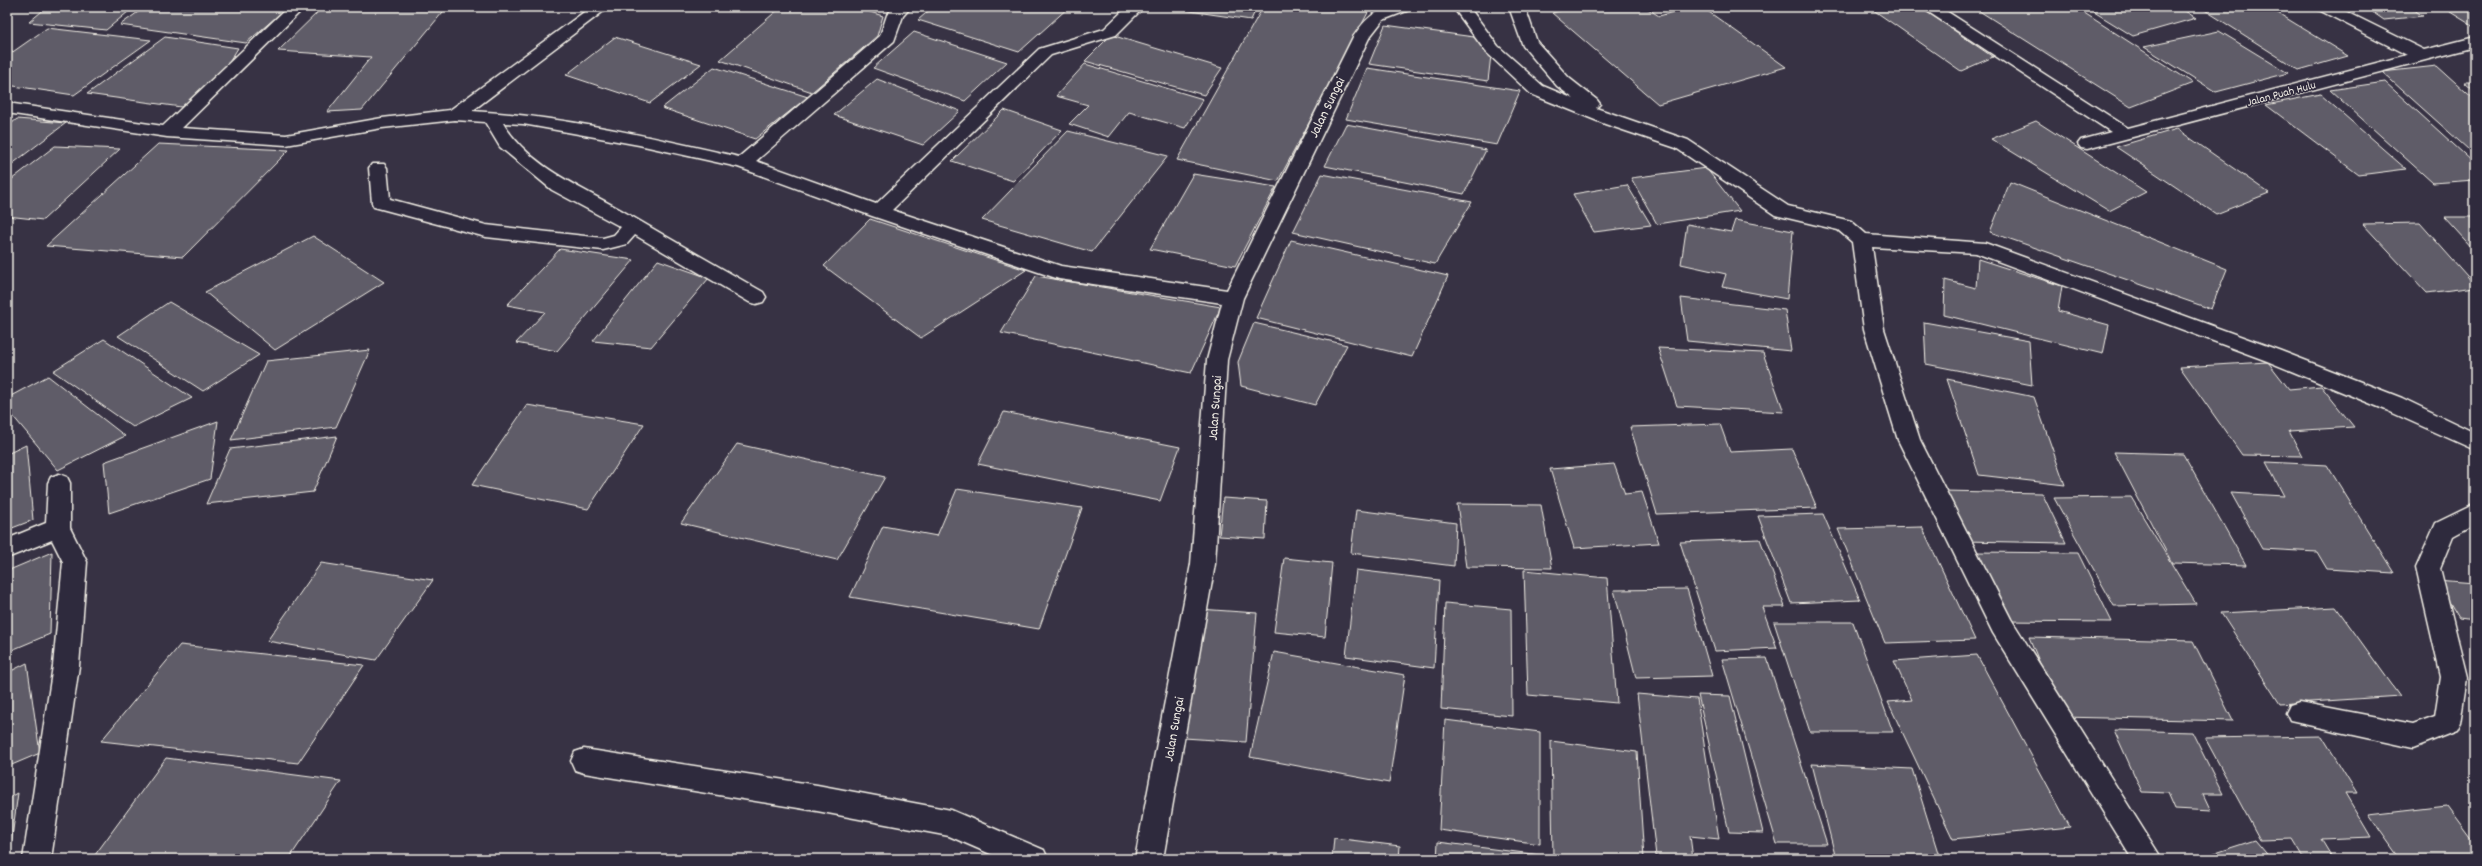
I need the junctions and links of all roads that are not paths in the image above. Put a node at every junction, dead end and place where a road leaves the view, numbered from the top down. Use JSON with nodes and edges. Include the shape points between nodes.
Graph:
{"nodes":[{"id":1,"x":298,"y":7,"type":"edge"},
{"id":2,"x":601,"y":7,"type":"edge"},
{"id":3,"x":903,"y":7,"type":"edge"},
{"id":4,"x":1136,"y":7,"type":"edge"},
{"id":5,"x":1403,"y":7,"type":"edge"},
{"id":6,"x":1461,"y":7,"type":"edge"},
{"id":7,"x":1517,"y":7,"type":"edge"},
{"id":8,"x":1929,"y":7,"type":"edge"},
{"id":9,"x":2325,"y":7,"type":"edge"},
{"id":10,"x":2475,"y":42,"type":"edge"},
{"id":11,"x":2422,"y":56,"type":"junction"},
{"id":12,"x":7,"y":108,"type":"edge"},
{"id":13,"x":455,"y":115,"type":"junction"},
{"id":14,"x":491,"y":117,"type":"junction"},
{"id":15,"x":1611,"y":120,"type":"junction"},
{"id":16,"x":167,"y":132,"type":"junction"},
{"id":17,"x":2125,"y":134,"type":"junction"},
{"id":18,"x":2087,"y":144,"type":"dead end"},
{"id":19,"x":743,"y":164,"type":"junction"},
{"id":20,"x":378,"y":168,"type":"dead end"},
{"id":21,"x":879,"y":212,"type":"junction"},
{"id":22,"x":633,"y":226,"type":"junction"},
{"id":23,"x":1861,"y":240,"type":"junction"},
{"id":24,"x":756,"y":297,"type":"dead end"},
{"id":25,"x":1233,"y":298,"type":"junction"},
{"id":26,"x":2475,"y":442,"type":"edge"},
{"id":27,"x":59,"y":483,"type":"dead end"},
{"id":28,"x":2475,"y":513,"type":"edge"},
{"id":29,"x":58,"y":528,"type":"junction"},
{"id":30,"x":7,"y":549,"type":"edge"},
{"id":31,"x":2299,"y":713,"type":"dead end"},
{"id":32,"x":584,"y":762,"type":"dead end"},
{"id":33,"x":37,"y":859,"type":"edge"},
{"id":34,"x":1034,"y":859,"type":"edge"},
{"id":35,"x":1149,"y":859,"type":"edge"},
{"id":36,"x":2148,"y":859,"type":"edge"}],
"edges":[{"from":1,"to":16,"type":"street","via":[[263,37],[205,98]]},
{"from":2,"to":13,"type":"street"},
{"from":3,"to":19,"type":"street","via":[[895,15],[888,38]]},
{"from":4,"to":21,"type":"street","via":[[1110,32],[1045,52]]},
{"from":5,"to":25,"type":"street","name":"Jalan Sungai","via":[[1377,17],[1361,37]]},
{"from":6,"to":15,"type":"street","via":[[1492,49],[1537,90]]},
{"from":7,"to":15,"type":"street","via":[[1529,43],[1563,82]]},
{"from":8,"to":17,"type":"street"},
{"from":9,"to":11,"type":"street"},
{"from":10,"to":11,"type":"street","name":"Jalan Puah Hulu"},
{"from":11,"to":17,"type":"street","name":"Jalan Puah Hulu"},
{"from":12,"to":16,"type":"street"},
{"from":13,"to":14,"type":"street"},
{"from":13,"to":16,"type":"street","via":[[382,123],[286,140]]},
{"from":14,"to":19,"type":"street","via":[[523,119],[640,140]]},
{"from":14,"to":22,"type":"street","via":[[506,142],[559,186]]},
{"from":15,"to":23,"type":"street","via":[[1682,144],[1782,211],[1844,225]]},
{"from":17,"to":18,"type":"street","name":"Jalan Puah Hulu"},
{"from":19,"to":21,"type":"street"},
{"from":20,"to":22,"type":"street","via":[[381,203],[486,231],[602,244],[620,240]]},
{"from":21,"to":25,"type":"street","via":[[1060,272]]},
{"from":22,"to":24,"type":"street"},
{"from":23,"to":26,"type":"street","via":[[1978,247],[2274,356],[2394,404]]},
{"from":23,"to":36,"type":"street","via":[[1874,329],[1908,440],[2002,626]]},
{"from":25,"to":35,"type":"street","name":"Jalan Sungai","via":[[1217,360],[1203,564]]},
{"from":27,"to":29,"type":"street"},
{"from":28,"to":31,"type":"street","via":[[2444,530],[2428,568],[2454,677],[2447,722],[2413,736]]},
{"from":29,"to":30,"type":"street"},
{"from":29,"to":33,"type":"street","via":[[75,562],[66,666]]},
{"from":32,"to":34,"type":"street","via":[[817,798],[951,823]]}]}
